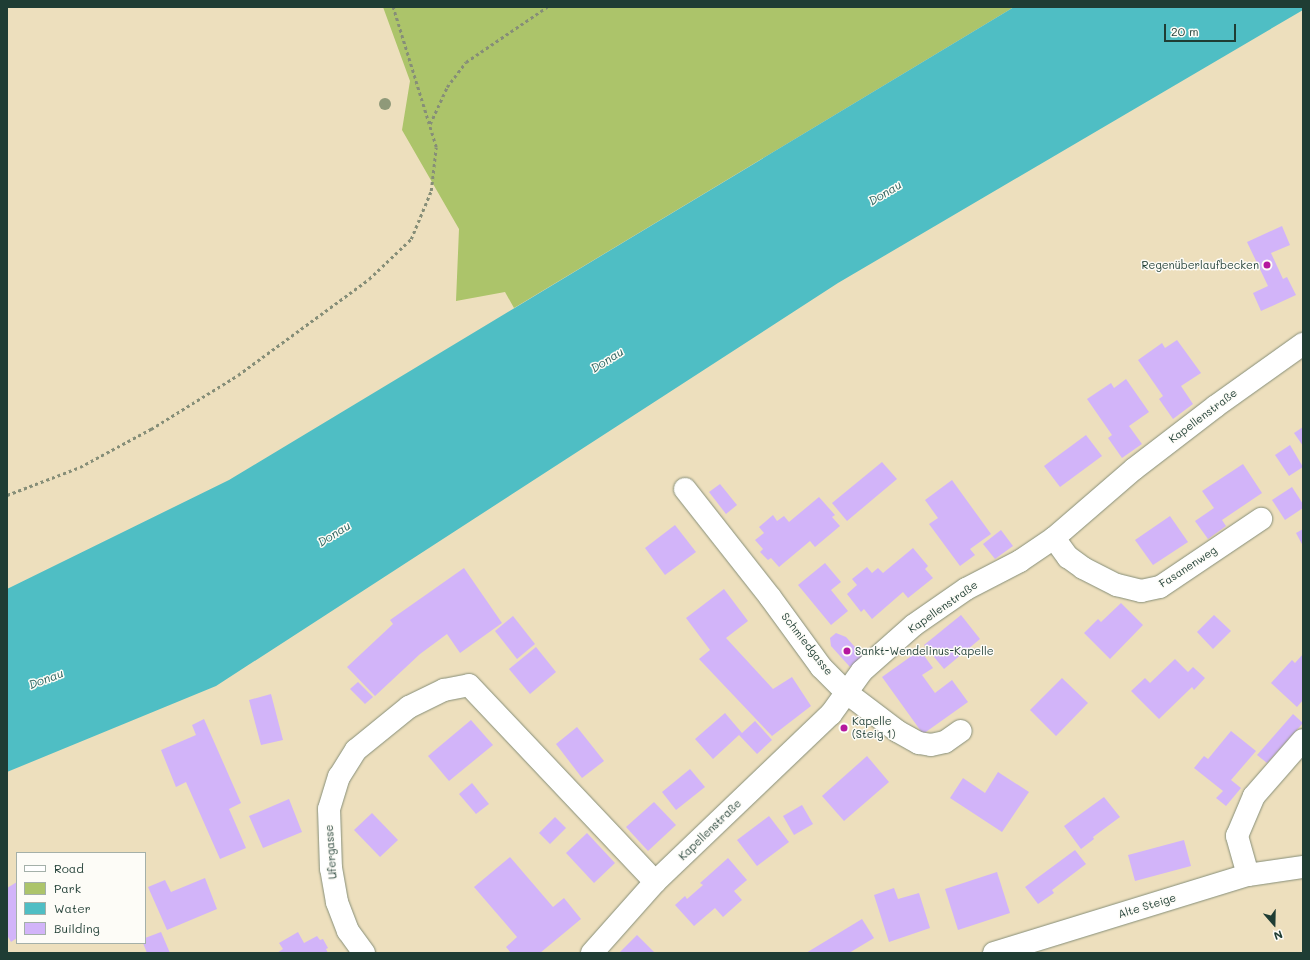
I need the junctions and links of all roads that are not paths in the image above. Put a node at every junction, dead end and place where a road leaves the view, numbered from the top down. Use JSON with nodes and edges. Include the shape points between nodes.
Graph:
{"nodes":[{"id":1,"x":1303,"y":344,"type":"edge"},
{"id":2,"x":685,"y":489,"type":"dead end"},
{"id":3,"x":1261,"y":519,"type":"dead end"},
{"id":4,"x":1054,"y":538,"type":"junction"},
{"id":5,"x":847,"y":693,"type":"junction"},
{"id":6,"x":961,"y":731,"type":"dead end"},
{"id":7,"x":1303,"y":740,"type":"edge"},
{"id":8,"x":1303,"y":867,"type":"edge"},
{"id":9,"x":1248,"y":875,"type":"junction"},
{"id":10,"x":655,"y":882,"type":"junction"},
{"id":11,"x":364,"y":953,"type":"edge"},
{"id":12,"x":592,"y":953,"type":"edge"},
{"id":13,"x":994,"y":953,"type":"edge"}],
"edges":[{"from":1,"to":4,"type":"street","name":"Kapellenstraße","via":[[1134,469]]},
{"from":2,"to":5,"type":"street","name":"Schmiedgasse","via":[[821,667]]},
{"from":3,"to":4,"type":"street","name":"Fasanenweg","via":[[1160,587],[1141,591],[1117,585],[1083,568],[1068,557]]},
{"from":4,"to":5,"type":"street","name":"Kapellenstraße","via":[[1020,561],[966,588],[914,626],[862,671]]},
{"from":5,"to":6,"type":"street","name":"Schmiedgasse","via":[[897,731],[919,743],[931,745],[945,742]]},
{"from":5,"to":10,"type":"street","name":"Kapellenstraße","via":[[831,714]]},
{"from":7,"to":9,"type":"street","via":[[1254,796],[1237,836]]},
{"from":8,"to":9,"type":"street","name":"Alte Steige"},
{"from":9,"to":13,"type":"street","name":"Alte Steige"},
{"from":10,"to":11,"type":"street","name":"Ufergasse","via":[[469,685],[444,690],[408,707],[356,750],[339,777],[329,808],[331,870],[337,902],[348,931]]},
{"from":10,"to":12,"type":"street","name":"Kapellenstraße"}]}
